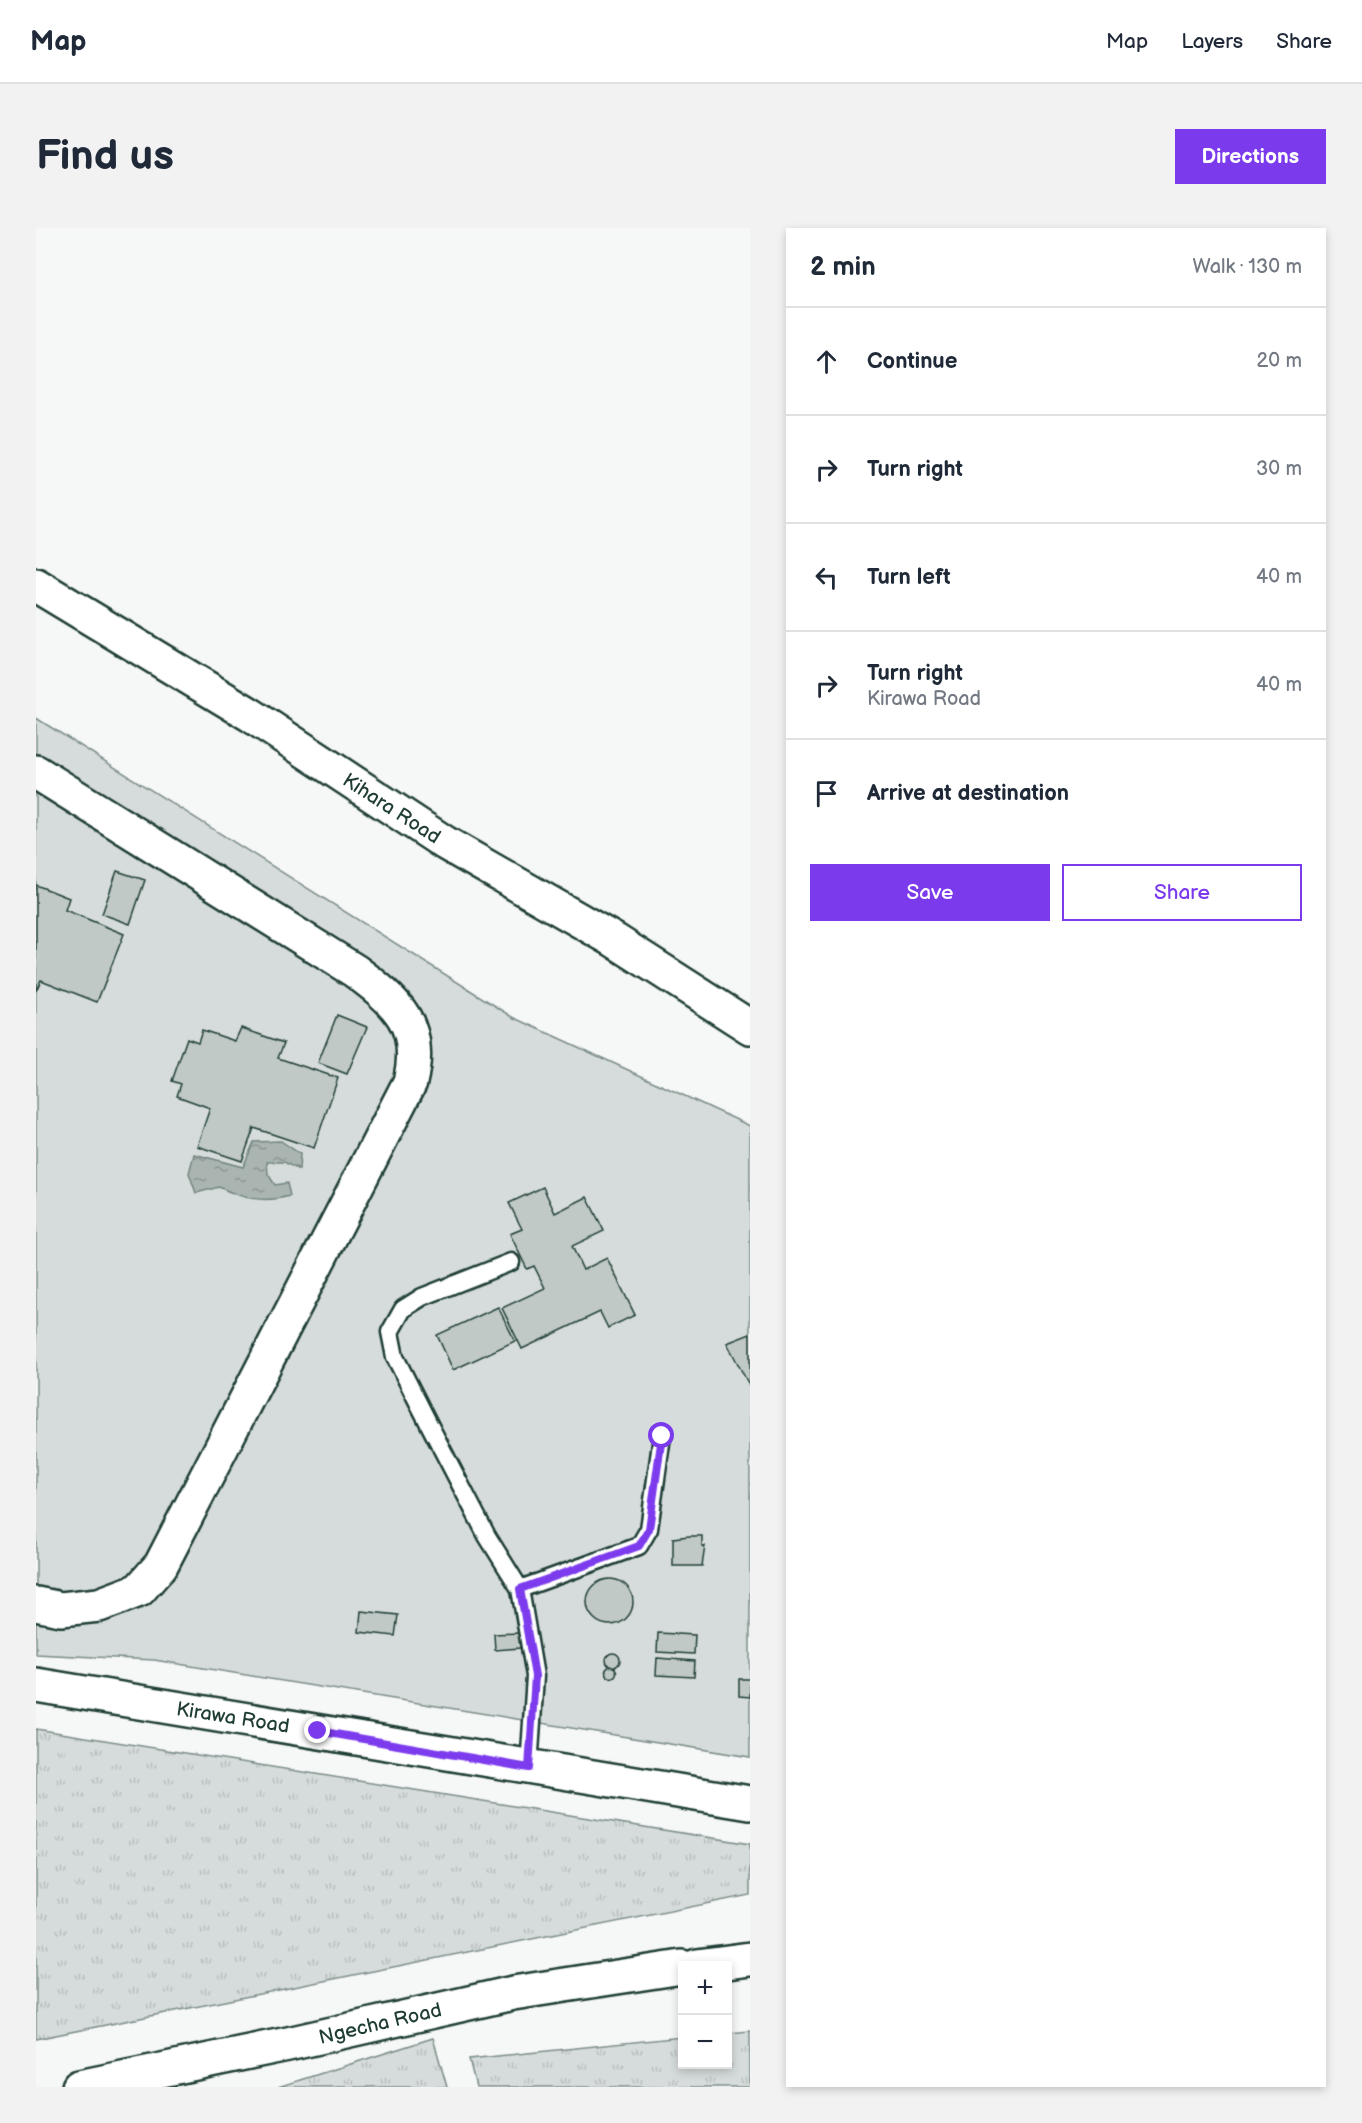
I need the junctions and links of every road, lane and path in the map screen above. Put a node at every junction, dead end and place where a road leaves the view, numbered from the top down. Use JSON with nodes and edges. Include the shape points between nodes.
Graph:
{"nodes":[{"id":1,"x":36,"y":585,"type":"edge"},
{"id":2,"x":36,"y":772,"type":"edge"},
{"id":3,"x":750,"y":1027,"type":"edge"},
{"id":4,"x":511,"y":1262,"type":"dead end"},
{"id":5,"x":662,"y":1436,"type":"dead end"},
{"id":6,"x":520,"y":1589,"type":"junction"},
{"id":7,"x":36,"y":1604,"type":"edge"},
{"id":8,"x":36,"y":1685,"type":"edge"},
{"id":9,"x":529,"y":1768,"type":"junction"},
{"id":10,"x":750,"y":1803,"type":"edge"},
{"id":11,"x":750,"y":1959,"type":"edge"},
{"id":12,"x":732,"y":1961,"type":"edge"},
{"id":13,"x":678,"y":1968,"type":"edge"},
{"id":14,"x":78,"y":2087,"type":"edge"}],
"edges":[{"from":1,"to":3,"type":"street","name":"Kihara Road","via":[[251,715],[446,843],[614,940]]},
{"from":2,"to":7,"type":"street","via":[[355,971],[402,1011],[415,1045],[410,1082],[161,1565],[139,1590],[99,1605],[61,1609]]},
{"from":4,"to":6,"type":"lane","via":[[422,1297],[403,1309],[390,1332],[395,1358],[430,1428]]},
{"from":5,"to":6,"type":"lane","via":[[649,1529],[639,1546]]},
{"from":6,"to":9,"type":"lane","via":[[535,1676]]},
{"from":8,"to":9,"type":"street","name":"Kirawa Road"},
{"from":9,"to":10,"type":"street","name":"Kirawa Road"},
{"from":11,"to":12,"type":"street"},
{"from":13,"to":14,"type":"street","name":"Ngecha Road","via":[[513,1993]]}]}
